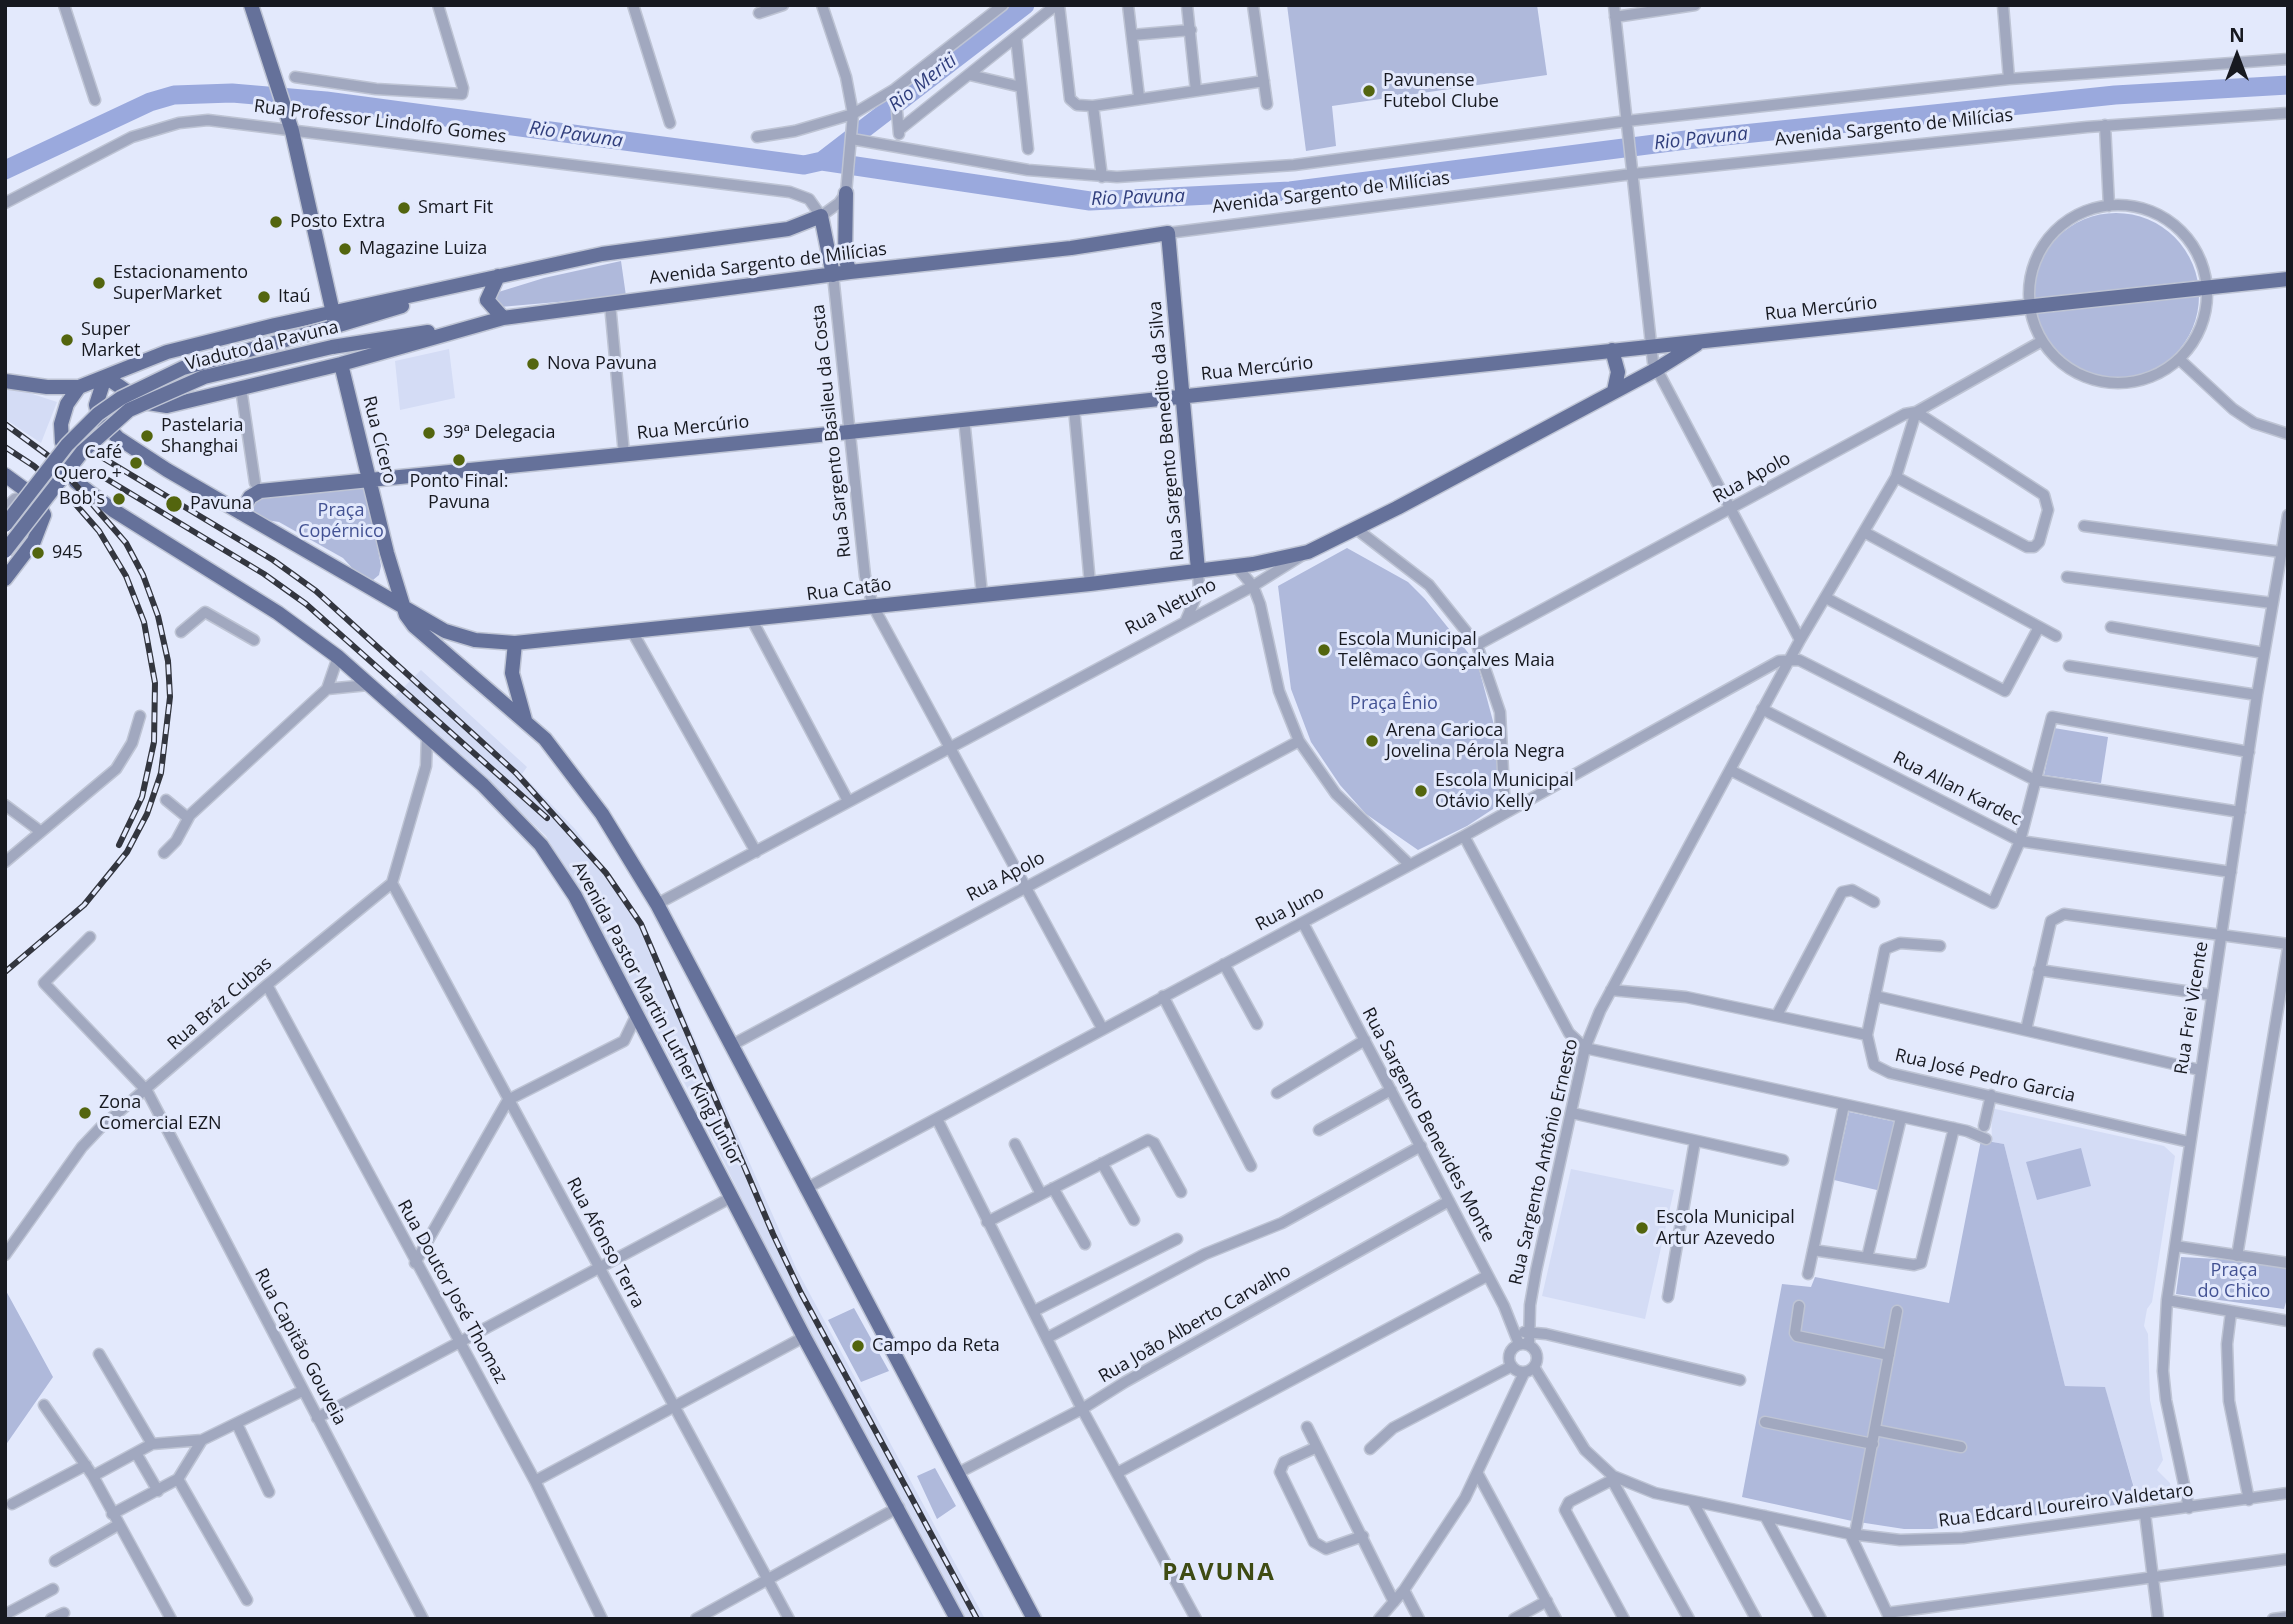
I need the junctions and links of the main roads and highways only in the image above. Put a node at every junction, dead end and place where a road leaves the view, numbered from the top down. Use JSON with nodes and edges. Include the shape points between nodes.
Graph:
{"nodes":[{"id":1,"x":251,"y":5,"type":"edge"},
{"id":2,"x":846,"y":193,"type":"road end"},
{"id":3,"x":1168,"y":233,"type":"joint"},
{"id":4,"x":850,"y":272,"type":"junction"},
{"id":5,"x":833,"y":275,"type":"junction"},
{"id":6,"x":498,"y":276,"type":"junction"},
{"id":7,"x":2288,"y":279,"type":"edge"},
{"id":8,"x":456,"y":286,"type":"joint"},
{"id":9,"x":503,"y":318,"type":"junction"},
{"id":10,"x":331,"y":321,"type":"junction"},
{"id":11,"x":470,"y":328,"type":"junction"},
{"id":12,"x":1701,"y":342,"type":"junction"},
{"id":13,"x":1612,"y":350,"type":"junction"},
{"id":14,"x":341,"y":365,"type":"junction"},
{"id":15,"x":106,"y":377,"type":"junction"},
{"id":16,"x":5,"y":381,"type":"edge"},
{"id":17,"x":79,"y":387,"type":"junction"},
{"id":18,"x":1614,"y":391,"type":"junction"},
{"id":19,"x":1184,"y":396,"type":"junction"},
{"id":20,"x":102,"y":421,"type":"junction"},
{"id":21,"x":62,"y":442,"type":"junction"},
{"id":22,"x":5,"y":475,"type":"edge"},
{"id":23,"x":370,"y":481,"type":"junction"},
{"id":24,"x":240,"y":513,"type":"junction"},
{"id":25,"x":5,"y":525,"type":"edge"},
{"id":26,"x":5,"y":551,"type":"edge"},
{"id":27,"x":1308,"y":552,"type":"joint"},
{"id":28,"x":1198,"y":570,"type":"junction"},
{"id":29,"x":5,"y":579,"type":"edge"},
{"id":30,"x":401,"y":605,"type":"junction"},
{"id":31,"x":515,"y":643,"type":"junction"},
{"id":32,"x":525,"y":721,"type":"junction"},
{"id":33,"x":957,"y":1619,"type":"edge"},
{"id":34,"x":1034,"y":1619,"type":"edge"}],
"edges":[{"from":1,"to":10,"type":"main road","via":[[291,125]]},
{"from":2,"to":4,"type":"main road","via":[[845,258]]},
{"from":3,"to":4,"type":"main road","name":"Avenida Sargento de Milícias"},
{"from":3,"to":19,"type":"main road","name":"Rua Sargento Benedito da Silva"},
{"from":4,"to":5,"type":"main road","name":"Avenida Sargento de Milícias"},
{"from":5,"to":6,"type":"main road","name":"Avenida Sargento de Milícias","via":[[821,216],[788,229],[602,254]]},
{"from":5,"to":9,"type":"main road","name":"Avenida Sargento de Milícias"},
{"from":6,"to":8,"type":"main road","name":"Avenida Sargento de Milícias"},
{"from":6,"to":9,"type":"main road","via":[[487,300]]},
{"from":7,"to":12,"type":"main road","name":"Rua Mercúrio"},
{"from":8,"to":10,"type":"main road","name":"Viaduto da Pavuna"},
{"from":9,"to":11,"type":"main road","name":"Avenida Sargento de Milícias"},
{"from":10,"to":15,"type":"main road","via":[[200,343]]},
{"from":10,"to":25,"type":"main road","name":"Viaduto da Pavuna","bridge":true,"via":[[183,368],[121,398],[67,445]]},
{"from":11,"to":14,"type":"main road","name":"Avenida Sargento de Milícias"},
{"from":11,"to":26,"type":"main road","name":"Viaduto da Pavuna","bridge":true,"via":[[332,347],[204,377],[130,410],[82,452]]},
{"from":12,"to":13,"type":"main road","name":"Rua Mercúrio"},
{"from":12,"to":18,"type":"main road","name":"Rua Netuno"},
{"from":13,"to":18,"type":"main road","via":[[1618,372]]},
{"from":13,"to":19,"type":"main road","name":"Rua Mercúrio"},
{"from":14,"to":15,"type":"main road","name":"Avenida Sargento de Milícias","via":[[161,406],[134,398]]},
{"from":14,"to":23,"type":"main road","name":"Rua Cícero"},
{"from":15,"to":17,"type":"main road"},
{"from":15,"to":20,"type":"main road","via":[[96,405]]},
{"from":16,"to":17,"type":"main road"},
{"from":17,"to":21,"type":"main road","via":[[63,414]]},
{"from":18,"to":27,"type":"main road","name":"Rua Netuno"},
{"from":19,"to":23,"type":"main road","name":"Rua Mercúrio"},
{"from":19,"to":28,"type":"main road","name":"Rua Sargento Benedito da Silva"},
{"from":20,"to":21,"type":"main road","via":[[83,427]]},
{"from":20,"to":24,"type":"main road","via":[[118,438]]},
{"from":21,"to":33,"type":"main road","name":"Avenida Pastor Martin Luther King Junior","via":[[81,487],[268,606],[338,657],[510,810],[541,845],[575,896],[804,1337]]},
{"from":22,"to":29,"type":"main road","via":[[35,497],[44,520]]},
{"from":23,"to":24,"type":"main road","name":"Rua Mercúrio","via":[[260,491]]},
{"from":23,"to":30,"type":"main road","name":"Rua Cícero"},
{"from":24,"to":30,"type":"main road"},
{"from":27,"to":28,"type":"main road","name":"Rua Catão"},
{"from":28,"to":31,"type":"main road","name":"Rua Catão"},
{"from":30,"to":31,"type":"main road","name":"Rua Catão","via":[[457,636]]},
{"from":30,"to":32,"type":"main road","via":[[414,626]]},
{"from":31,"to":32,"type":"main road","via":[[512,673]]},
{"from":32,"to":34,"type":"main road","via":[[577,778],[657,904]]}]}
